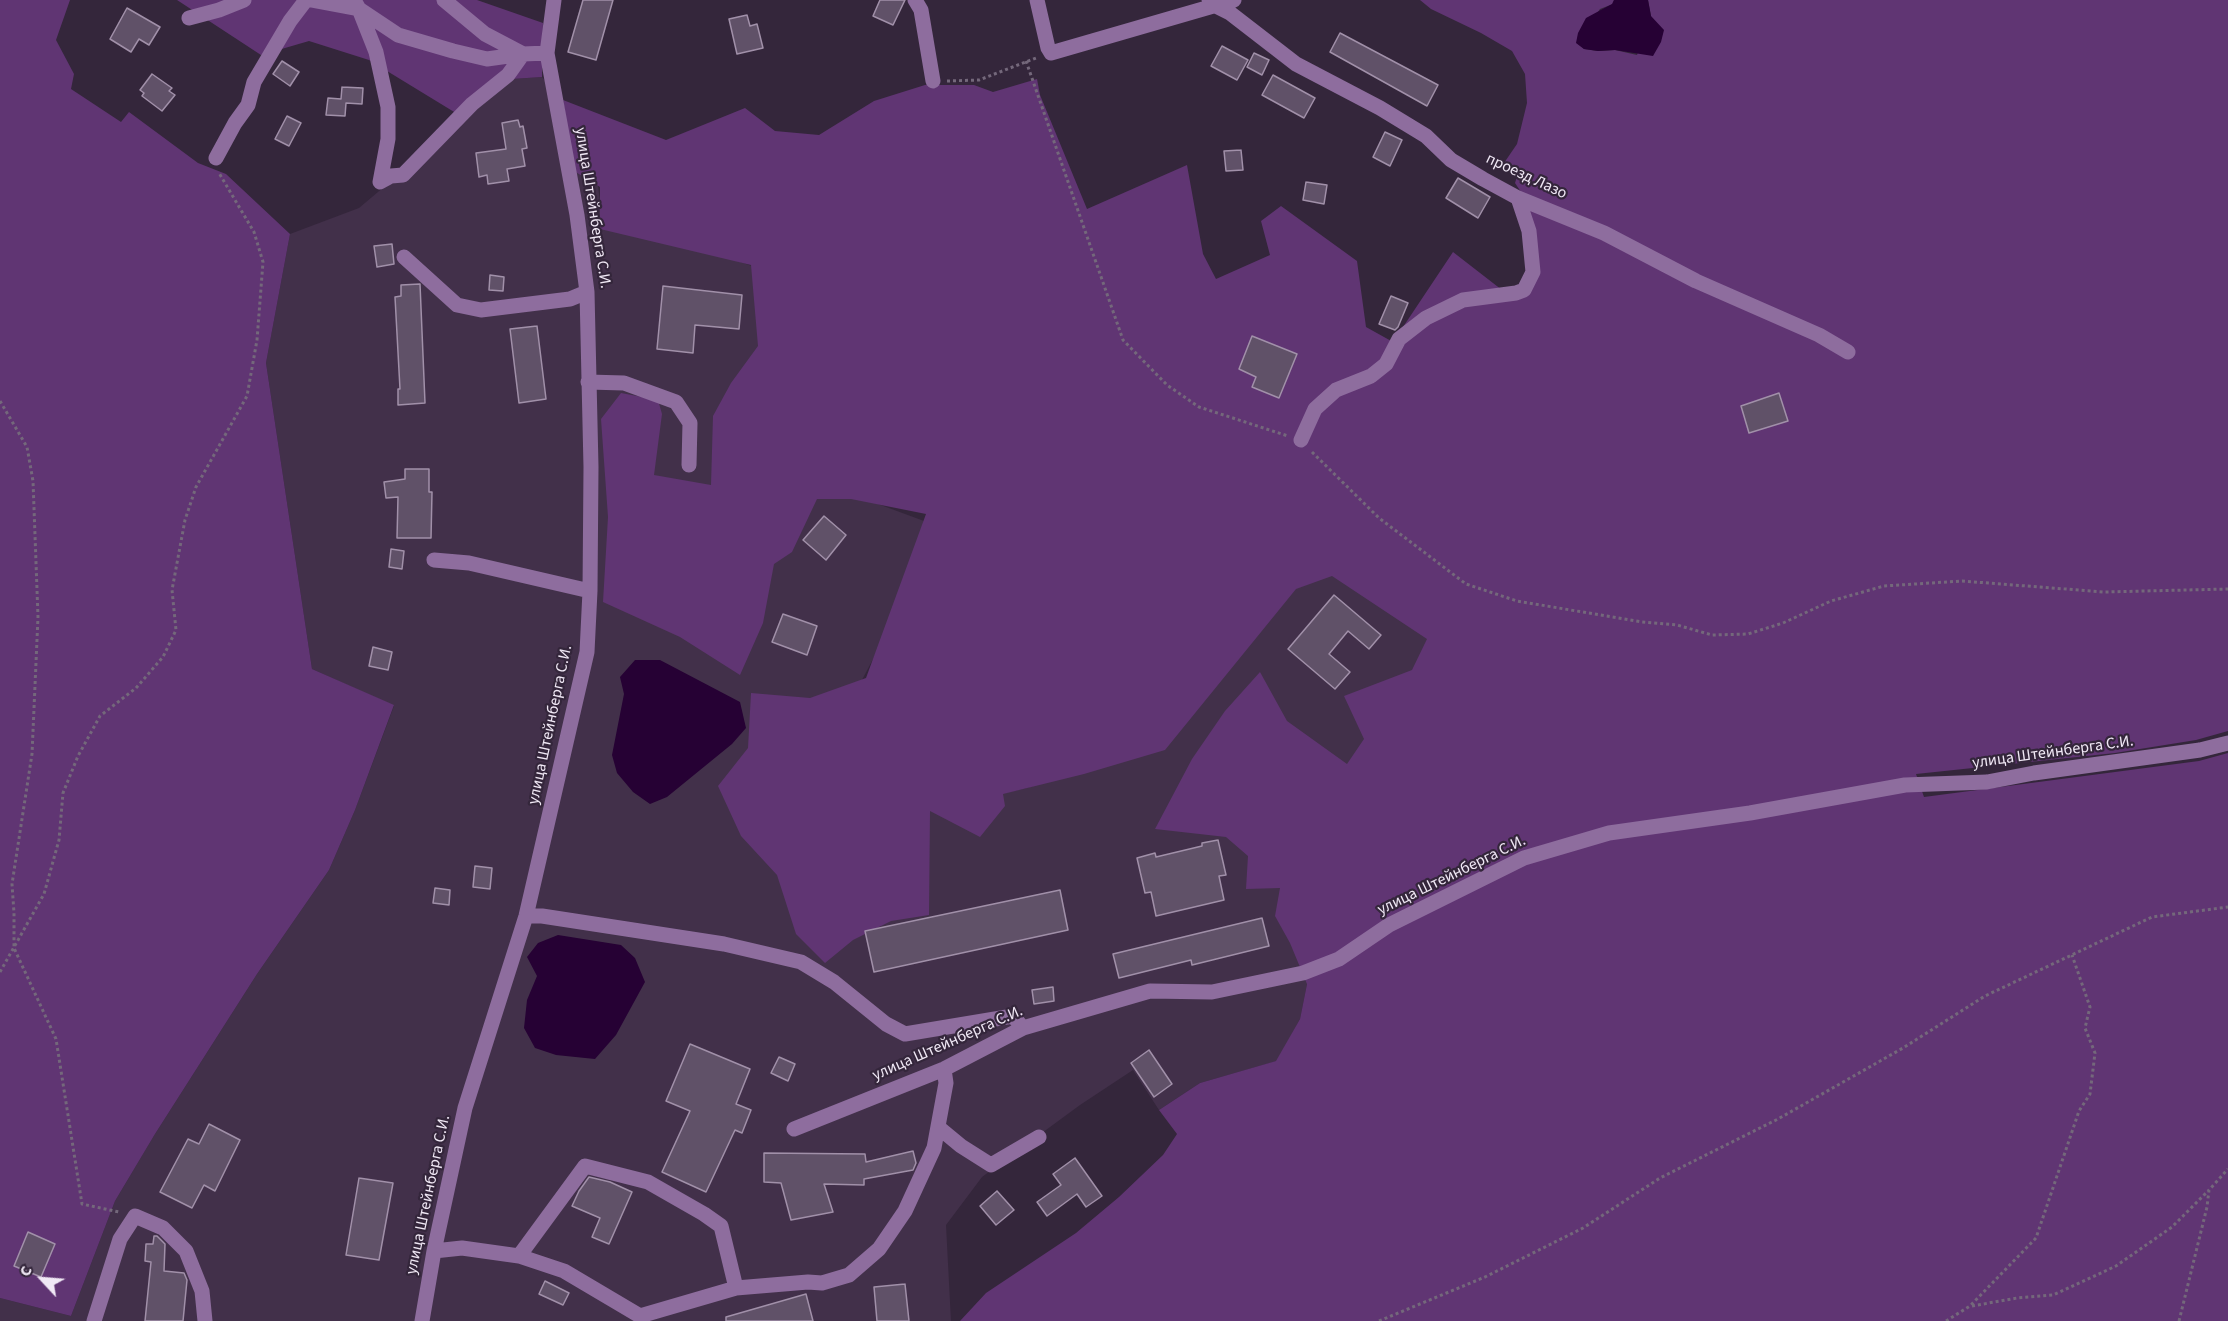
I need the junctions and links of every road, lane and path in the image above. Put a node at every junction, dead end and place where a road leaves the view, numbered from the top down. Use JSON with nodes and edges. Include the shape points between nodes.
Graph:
{"nodes":[{"id":1,"x":244,"y":0,"type":"edge"},
{"id":2,"x":309,"y":0,"type":"edge"},
{"id":3,"x":444,"y":0,"type":"edge"},
{"id":4,"x":554,"y":0,"type":"edge"},
{"id":5,"x":915,"y":0,"type":"edge"},
{"id":6,"x":1037,"y":0,"type":"edge"},
{"id":7,"x":1234,"y":0,"type":"edge"},
{"id":8,"x":1212,"y":2,"type":"edge"},
{"id":9,"x":357,"y":5,"type":"edge"},
{"id":10,"x":189,"y":18,"type":"dead end"},
{"id":11,"x":547,"y":52,"type":"junction"},
{"id":12,"x":1051,"y":53,"type":"junction"},
{"id":13,"x":523,"y":54,"type":"junction"},
{"id":14,"x":1026,"y":61,"type":"junction"},
{"id":15,"x":933,"y":81,"type":"joint"},
{"id":16,"x":216,"y":158,"type":"joint"},
{"id":17,"x":1518,"y":198,"type":"junction"},
{"id":18,"x":404,"y":257,"type":"dead end"},
{"id":19,"x":587,"y":292,"type":"junction"},
{"id":20,"x":1848,"y":352,"type":"dead end"},
{"id":21,"x":588,"y":382,"type":"junction"},
{"id":22,"x":0,"y":401,"type":"edge"},
{"id":23,"x":1301,"y":440,"type":"junction"},
{"id":24,"x":689,"y":465,"type":"dead end"},
{"id":25,"x":434,"y":560,"type":"dead end"},
{"id":26,"x":2228,"y":589,"type":"edge"},
{"id":27,"x":590,"y":591,"type":"junction"},
{"id":28,"x":2228,"y":743,"type":"edge"},
{"id":29,"x":2228,"y":907,"type":"edge"},
{"id":30,"x":526,"y":916,"type":"junction"},
{"id":31,"x":14,"y":948,"type":"junction"},
{"id":32,"x":2072,"y":955,"type":"junction"},
{"id":33,"x":0,"y":972,"type":"edge"},
{"id":34,"x":1023,"y":1028,"type":"junction"},
{"id":35,"x":944,"y":1069,"type":"junction"},
{"id":36,"x":938,"y":1127,"type":"junction"},
{"id":37,"x":794,"y":1130,"type":"dead end"},
{"id":38,"x":1039,"y":1137,"type":"dead end"},
{"id":39,"x":2228,"y":1169,"type":"edge"},
{"id":40,"x":2208,"y":1190,"type":"junction"},
{"id":41,"x":135,"y":1216,"type":"junction"},
{"id":42,"x":434,"y":1251,"type":"junction"},
{"id":43,"x":519,"y":1256,"type":"junction"},
{"id":44,"x":736,"y":1288,"type":"junction"},
{"id":45,"x":1970,"y":1306,"type":"junction"},
{"id":46,"x":94,"y":1321,"type":"edge"},
{"id":47,"x":205,"y":1321,"type":"edge"},
{"id":48,"x":422,"y":1321,"type":"edge"},
{"id":49,"x":1379,"y":1321,"type":"edge"},
{"id":50,"x":1946,"y":1321,"type":"edge"},
{"id":51,"x":2179,"y":1321,"type":"edge"}],
"edges":[{"from":1,"to":10,"type":"street"},
{"from":2,"to":9,"type":"street"},
{"from":2,"to":16,"type":"street","via":[[290,21],[254,82],[248,105]]},
{"from":3,"to":13,"type":"street","via":[[485,34]]},
{"from":4,"to":11,"type":"street","name":"улица Штейнберга С.И."},
{"from":5,"to":15,"type":"street","via":[[921,10]]},
{"from":6,"to":12,"type":"street"},
{"from":7,"to":8,"type":"street"},
{"from":8,"to":12,"type":"street"},
{"from":8,"to":17,"type":"street","name":"проезд Лазо","via":[[1296,64],[1380,108],[1426,136],[1451,160]]},
{"from":9,"to":13,"type":"street","via":[[398,35],[487,59]]},
{"from":9,"to":13,"type":"street","via":[[376,52],[388,107],[388,139],[380,182],[403,175],[472,104],[508,75]]},
{"from":11,"to":13,"type":"street"},
{"from":11,"to":19,"type":"street","name":"улица Штейнберга С.И."},
{"from":12,"to":14,"type":"path"},
{"from":14,"to":15,"type":"path","via":[[979,80]]},
{"from":14,"to":23,"type":"path","via":[[1123,340],[1167,385],[1199,407]]},
{"from":16,"to":31,"type":"path","via":[[219,174],[254,232],[263,262],[257,340],[247,396],[196,487],[184,520],[172,590],[176,630],[162,657],[136,688],[100,716],[78,756],[63,793],[59,840],[44,894]]},
{"from":17,"to":20,"type":"street","name":"проезд Лазо","via":[[1604,233]]},
{"from":17,"to":23,"type":"street","via":[[1529,231],[1533,272],[1524,290],[1463,300],[1426,318],[1399,339],[1386,364],[1371,376],[1336,390],[1315,409]]},
{"from":18,"to":19,"type":"street","via":[[457,305],[481,310],[570,299]]},
{"from":19,"to":21,"type":"street","name":"улица Штейнберга С.И."},
{"from":21,"to":24,"type":"street","via":[[624,383],[676,402],[690,423]]},
{"from":21,"to":27,"type":"street","name":"улица Штейнберга С.И."},
{"from":22,"to":31,"type":"path","via":[[27,447],[33,481],[38,617],[32,754],[12,884]]},
{"from":23,"to":26,"type":"path","via":[[1379,518],[1466,584],[1517,601],[1677,625],[1712,635],[1748,634],[1831,601],[1884,586],[1962,581],[2104,592]]},
{"from":25,"to":27,"type":"street","via":[[469,563]]},
{"from":27,"to":30,"type":"street","name":"улица Штейнберга С.И.","via":[[587,652]]},
{"from":28,"to":34,"type":"street","name":"улица Штейнберга С.И.","via":[[1987,782],[1905,785],[1609,833],[1524,858],[1389,925],[1339,959],[1303,973],[1212,992],[1150,991]]},
{"from":29,"to":32,"type":"path","via":[[2152,916]]},
{"from":30,"to":34,"type":"street","via":[[724,944],[801,962],[905,1034],[1013,1016]]},
{"from":30,"to":42,"type":"street","name":"улица Штейнберга С.И.","via":[[465,1108]]},
{"from":31,"to":33,"type":"path"},
{"from":31,"to":41,"type":"path","via":[[56,1039],[82,1204]]},
{"from":32,"to":45,"type":"path","via":[[2090,1007],[2085,1028],[2095,1053],[2090,1094],[2079,1111],[2036,1238]]},
{"from":32,"to":49,"type":"path","via":[[1985,996],[1779,1119],[1660,1178],[1582,1228],[1485,1277]]},
{"from":34,"to":35,"type":"street","name":"улица Штейнберга С.И."},
{"from":35,"to":36,"type":"street","via":[[946,1083]]},
{"from":35,"to":37,"type":"street","name":"улица Штейнберга С.И."},
{"from":36,"to":38,"type":"street","via":[[991,1165]]},
{"from":36,"to":44,"type":"street","via":[[934,1148],[905,1211],[879,1249],[849,1275],[822,1283]]},
{"from":39,"to":40,"type":"path"},
{"from":40,"to":45,"type":"path","via":[[2172,1227],[2116,1266],[2053,1295]]},
{"from":40,"to":51,"type":"path"},
{"from":41,"to":46,"type":"street","via":[[120,1239]]},
{"from":41,"to":47,"type":"street","via":[[163,1228],[186,1251],[202,1291]]},
{"from":42,"to":43,"type":"street","via":[[462,1248]]},
{"from":42,"to":48,"type":"street","name":"улица Штейнберга С.И."},
{"from":43,"to":44,"type":"street","via":[[564,1270],[640,1316]]},
{"from":43,"to":44,"type":"street","via":[[585,1166],[648,1182],[721,1226]]},
{"from":45,"to":50,"type":"path"}]}
